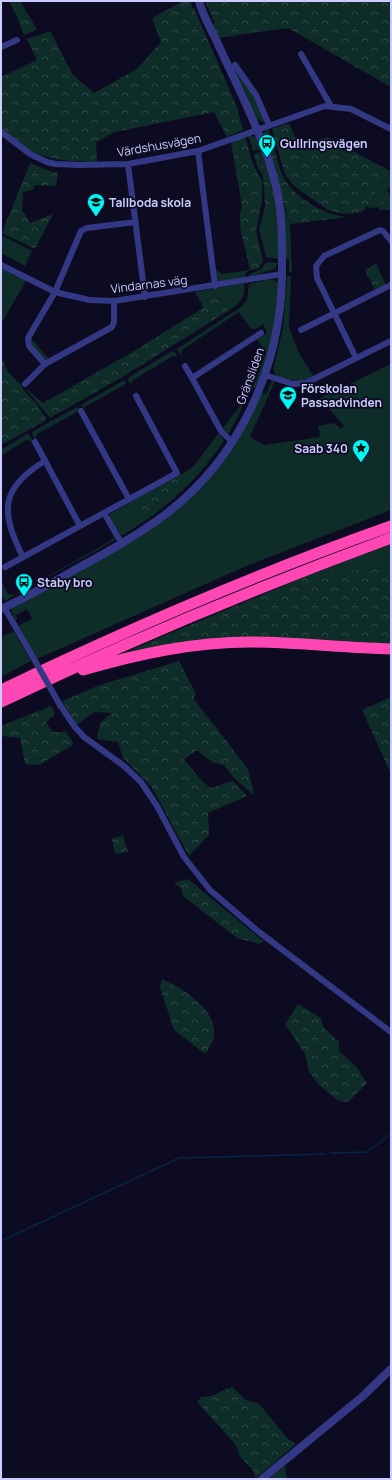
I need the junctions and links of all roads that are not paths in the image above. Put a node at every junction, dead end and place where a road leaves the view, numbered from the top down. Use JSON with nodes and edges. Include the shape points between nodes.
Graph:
{"nodes":[{"id":1,"x":199,"y":1,"type":"edge"},
{"id":2,"x":18,"y":40,"type":"dead end"},
{"id":3,"x":1,"y":47,"type":"edge"},
{"id":4,"x":301,"y":54,"type":"dead end"},
{"id":5,"x":235,"y":65,"type":"dead end"},
{"id":6,"x":331,"y":106,"type":"junction"},
{"id":7,"x":269,"y":125,"type":"junction"},
{"id":8,"x":256,"y":129,"type":"junction"},
{"id":9,"x":391,"y":129,"type":"edge"},
{"id":10,"x":2,"y":136,"type":"edge"},
{"id":11,"x":198,"y":151,"type":"junction"},
{"id":12,"x":128,"y":164,"type":"junction"},
{"id":13,"x":136,"y":222,"type":"junction"},
{"id":14,"x":391,"y":241,"type":"edge"},
{"id":15,"x":1,"y":265,"type":"edge"},
{"id":16,"x":282,"y":274,"type":"junction"},
{"id":17,"x":391,"y":285,"type":"edge"},
{"id":18,"x":215,"y":286,"type":"junction"},
{"id":19,"x":55,"y":292,"type":"junction"},
{"id":20,"x":145,"y":297,"type":"junction"},
{"id":21,"x":114,"y":301,"type":"junction"},
{"id":22,"x":334,"y":314,"type":"junction"},
{"id":23,"x":301,"y":330,"type":"dead end"},
{"id":24,"x":261,"y":333,"type":"dead end"},
{"id":25,"x":391,"y":341,"type":"edge"},
{"id":26,"x":356,"y":358,"type":"junction"},
{"id":27,"x":45,"y":364,"type":"junction"},
{"id":28,"x":185,"y":366,"type":"dead end"},
{"id":29,"x":265,"y":375,"type":"junction"},
{"id":30,"x":192,"y":378,"type":"junction"},
{"id":31,"x":25,"y":384,"type":"dead end"},
{"id":32,"x":136,"y":396,"type":"dead end"},
{"id":33,"x":81,"y":411,"type":"dead end"},
{"id":34,"x":35,"y":442,"type":"dead end"},
{"id":35,"x":232,"y":442,"type":"junction"},
{"id":36,"x":45,"y":461,"type":"junction"},
{"id":37,"x":129,"y":499,"type":"junction"},
{"id":38,"x":104,"y":513,"type":"junction"},
{"id":39,"x":391,"y":523,"type":"edge"},
{"id":40,"x":80,"y":526,"type":"junction"},
{"id":41,"x":391,"y":526,"type":"edge"},
{"id":42,"x":363,"y":536,"type":"junction"},
{"id":43,"x":391,"y":538,"type":"edge"},
{"id":44,"x":122,"y":544,"type":"junction"},
{"id":45,"x":23,"y":557,"type":"junction"},
{"id":46,"x":5,"y":567,"type":"dead end"},
{"id":47,"x":3,"y":608,"type":"edge"},
{"id":48,"x":391,"y":649,"type":"edge"},
{"id":49,"x":48,"y":680,"type":"junction"},
{"id":50,"x":1,"y":690,"type":"edge"},
{"id":51,"x":1,"y":702,"type":"edge"},
{"id":52,"x":391,"y":1032,"type":"edge"},
{"id":53,"x":391,"y":1370,"type":"edge"},
{"id":54,"x":262,"y":1479,"type":"edge"}],
"edges":[{"from":1,"to":8,"type":"street","name":"Gränsliden","via":[[210,31],[216,39]]},
{"from":2,"to":3,"type":"street"},
{"from":4,"to":6,"type":"street"},
{"from":5,"to":7,"type":"street","via":[[256,95]]},
{"from":6,"to":7,"type":"street","via":[[320,107]]},
{"from":6,"to":9,"type":"street","via":[[351,108]]},
{"from":7,"to":8,"type":"street"},
{"from":8,"to":11,"type":"street","name":"Värdshusvägen"},
{"from":8,"to":16,"type":"street","name":"Gränsliden","via":[[274,178],[279,203],[282,222]]},
{"from":10,"to":12,"type":"street","name":"Värdshusvägen","via":[[30,154],[55,164]]},
{"from":11,"to":12,"type":"street","name":"Värdshusvägen"},
{"from":11,"to":18,"type":"street"},
{"from":12,"to":13,"type":"street"},
{"from":13,"to":19,"type":"street","via":[[81,231]]},
{"from":13,"to":20,"type":"street"},
{"from":14,"to":22,"type":"street","via":[[384,231],[380,230],[324,256],[319,262],[316,269],[317,278]]},
{"from":15,"to":19,"type":"street","name":"Vindarnas väg"},
{"from":16,"to":18,"type":"street","name":"Vindarnas väg"},
{"from":16,"to":29,"type":"street","name":"Gränsliden","via":[[278,326]]},
{"from":17,"to":22,"type":"street"},
{"from":18,"to":20,"type":"street","name":"Vindarnas väg"},
{"from":19,"to":21,"type":"street","name":"Vindarnas väg","via":[[83,299]]},
{"from":19,"to":27,"type":"street","via":[[27,340]]},
{"from":20,"to":21,"type":"street","name":"Vindarnas väg"},
{"from":21,"to":27,"type":"street","via":[[112,327]]},
{"from":22,"to":23,"type":"street"},
{"from":22,"to":26,"type":"street"},
{"from":24,"to":30,"type":"street"},
{"from":25,"to":26,"type":"street"},
{"from":26,"to":29,"type":"street","via":[[302,384],[293,384]]},
{"from":27,"to":31,"type":"street"},
{"from":28,"to":30,"type":"street"},
{"from":29,"to":35,"type":"street","name":"Gränsliden","via":[[249,413]]},
{"from":30,"to":35,"type":"street","via":[[221,431]]},
{"from":32,"to":37,"type":"street","via":[[177,472]]},
{"from":33,"to":37,"type":"street"},
{"from":34,"to":36,"type":"street"},
{"from":35,"to":44,"type":"street","name":"Gränsliden","via":[[218,462],[188,495],[166,514]]},
{"from":36,"to":40,"type":"street"},
{"from":36,"to":45,"type":"street","via":[[18,480],[7,502],[9,530]]},
{"from":37,"to":38,"type":"street"},
{"from":38,"to":40,"type":"street"},
{"from":38,"to":44,"type":"street"},
{"from":39,"to":42,"type":"highway"},
{"from":40,"to":45,"type":"street"},
{"from":41,"to":42,"type":"highway"},
{"from":42,"to":50,"type":"highway","via":[[209,596]]},
{"from":43,"to":49,"type":"highway","via":[[228,601]]},
{"from":44,"to":47,"type":"street","name":"Gränsliden"},
{"from":45,"to":46,"type":"street"},
{"from":47,"to":52,"type":"street","bridge":true,"via":[[75,727],[141,782],[184,857],[210,890],[259,932]]},
{"from":48,"to":49,"type":"highway","via":[[270,643],[203,645],[146,654]]},
{"from":49,"to":51,"type":"highway"},
{"from":53,"to":54,"type":"street"}]}
